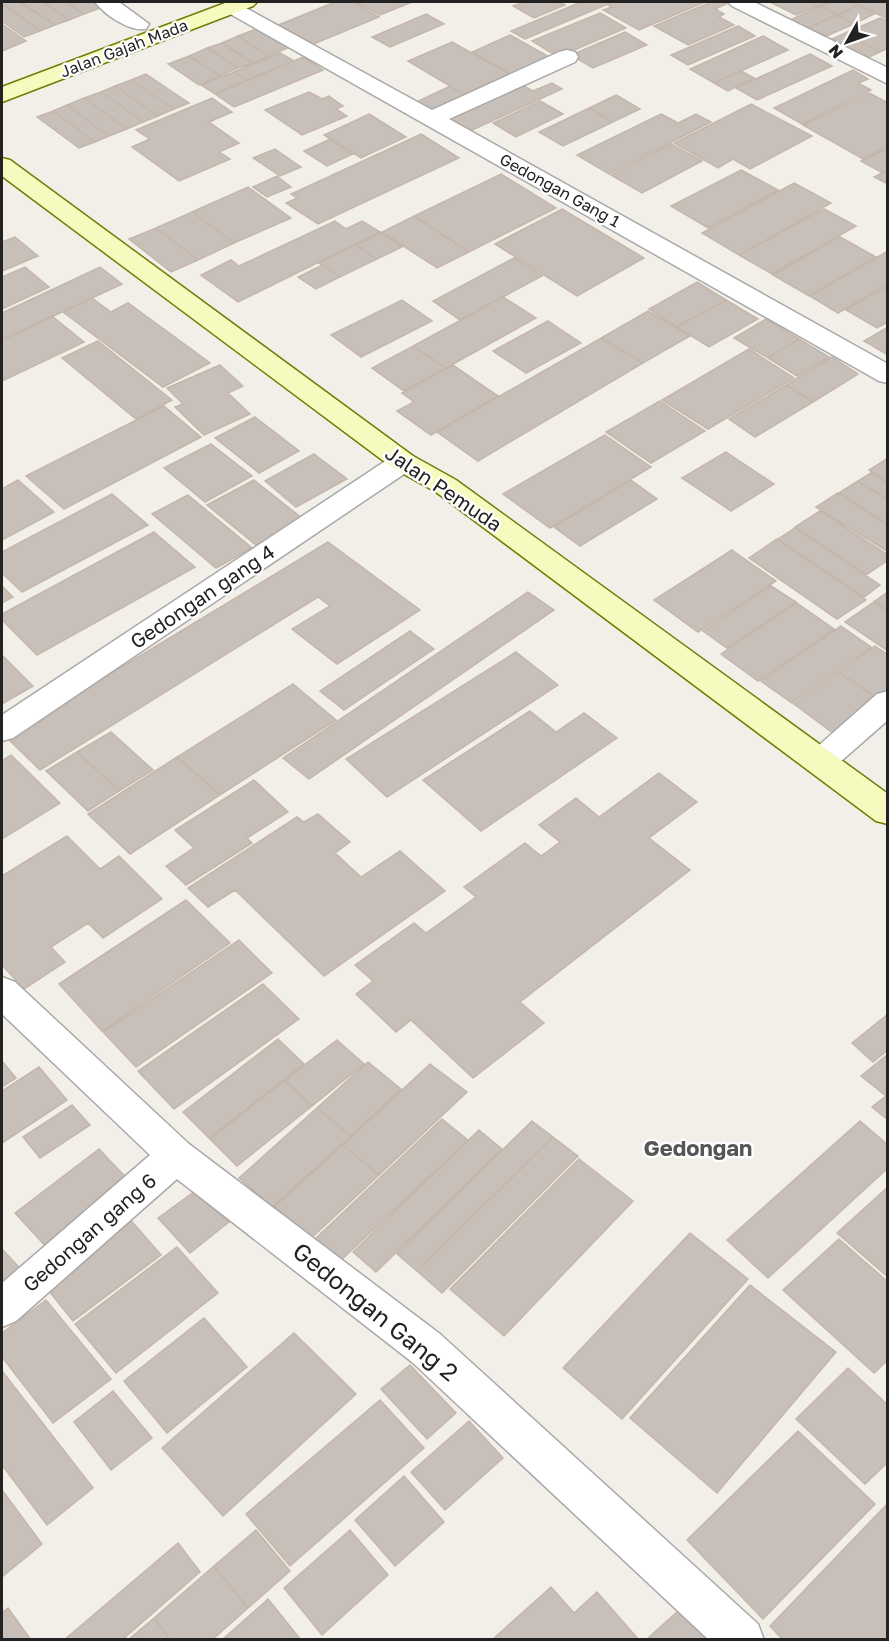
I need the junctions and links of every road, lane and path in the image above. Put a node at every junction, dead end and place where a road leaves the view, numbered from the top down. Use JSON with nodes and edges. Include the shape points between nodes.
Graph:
{"nodes":[{"id":1,"x":106,"y":2,"type":"edge"},
{"id":2,"x":199,"y":2,"type":"edge"},
{"id":3,"x":739,"y":2,"type":"edge"},
{"id":4,"x":239,"y":4,"type":"edge"},
{"id":5,"x":138,"y":24,"type":"junction"},
{"id":6,"x":567,"y":57,"type":"dead end"},
{"id":7,"x":888,"y":57,"type":"edge"},
{"id":8,"x":867,"y":67,"type":"junction"},
{"id":9,"x":2,"y":75,"type":"edge"},
{"id":10,"x":888,"y":77,"type":"edge"},
{"id":11,"x":2,"y":95,"type":"edge"},
{"id":12,"x":433,"y":118,"type":"junction"},
{"id":13,"x":2,"y":165,"type":"edge"},
{"id":14,"x":888,"y":375,"type":"edge"},
{"id":15,"x":403,"y":462,"type":"junction"},
{"id":16,"x":888,"y":702,"type":"edge"},
{"id":17,"x":2,"y":730,"type":"edge"},
{"id":18,"x":820,"y":762,"type":"junction"},
{"id":19,"x":888,"y":812,"type":"edge"},
{"id":20,"x":2,"y":992,"type":"edge"},
{"id":21,"x":176,"y":1156,"type":"junction"},
{"id":22,"x":2,"y":1308,"type":"edge"},
{"id":23,"x":742,"y":1640,"type":"edge"}],
"edges":[{"from":1,"to":5,"type":"street"},
{"from":2,"to":5,"type":"street","name":"Jalan Gajah Mada"},
{"from":3,"to":8,"type":"street"},
{"from":4,"to":11,"type":"street","name":"Jalan Gajah Mada"},
{"from":4,"to":12,"type":"street","name":"Gedongan Gang 1"},
{"from":5,"to":9,"type":"street","name":"Jalan Gajah Mada"},
{"from":6,"to":12,"type":"street"},
{"from":7,"to":8,"type":"street"},
{"from":8,"to":10,"type":"street"},
{"from":12,"to":14,"type":"street","name":"Gedongan Gang 1"},
{"from":13,"to":15,"type":"street","name":"Jalan Pemuda"},
{"from":15,"to":17,"type":"street","name":"Gedongan gang 4"},
{"from":15,"to":18,"type":"street","name":"Jalan Pemuda","via":[[446,486]]},
{"from":16,"to":18,"type":"street"},
{"from":18,"to":19,"type":"street","name":"Jalan Pemuda"},
{"from":20,"to":21,"type":"street","name":"Gedongan Gang 2"},
{"from":21,"to":22,"type":"street","name":"Gedongan gang 6"},
{"from":21,"to":23,"type":"street","name":"Gedongan Gang 2","via":[[426,1348]]}]}
